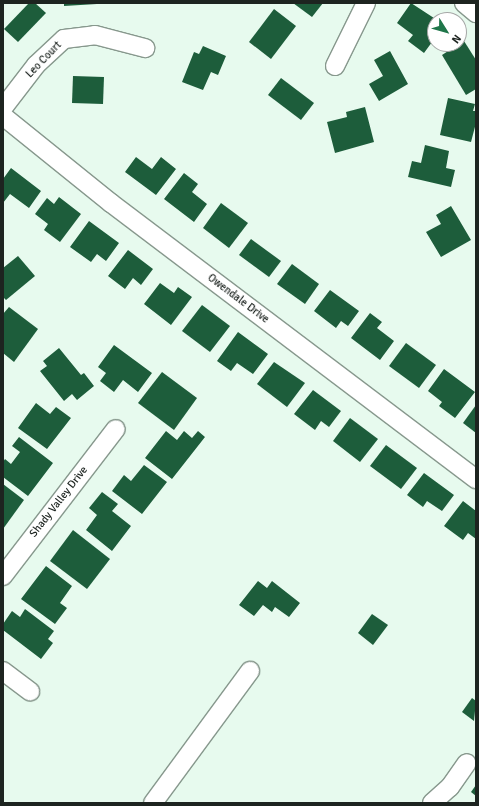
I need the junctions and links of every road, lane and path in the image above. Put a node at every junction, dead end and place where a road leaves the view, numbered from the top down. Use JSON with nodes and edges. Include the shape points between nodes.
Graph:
{"nodes":[{"id":1,"x":366,"y":3,"type":"edge"},
{"id":2,"x":464,"y":3,"type":"edge"},
{"id":3,"x":476,"y":14,"type":"edge"},
{"id":4,"x":145,"y":48,"type":"dead end"},
{"id":5,"x":335,"y":66,"type":"dead end"},
{"id":6,"x":3,"y":108,"type":"edge"},
{"id":7,"x":3,"y":116,"type":"edge"},
{"id":8,"x":116,"y":429,"type":"dead end"},
{"id":9,"x":476,"y":479,"type":"edge"},
{"id":10,"x":3,"y":576,"type":"edge"},
{"id":11,"x":3,"y":671,"type":"edge"},
{"id":12,"x":250,"y":671,"type":"dead end"},
{"id":13,"x":30,"y":692,"type":"dead end"},
{"id":14,"x":467,"y":763,"type":"dead end"},
{"id":15,"x":153,"y":803,"type":"edge"},
{"id":16,"x":432,"y":803,"type":"edge"}],
"edges":[{"from":1,"to":5,"type":"street"},
{"from":2,"to":3,"type":"street"},
{"from":4,"to":6,"type":"street","name":"Leo Court","via":[[95,35],[64,39],[36,65]]},
{"from":7,"to":9,"type":"street","name":"Owendale Drive","via":[[111,203]]},
{"from":8,"to":10,"type":"street","name":"Shady Valley Drive"},
{"from":11,"to":13,"type":"street"},
{"from":12,"to":15,"type":"street"},
{"from":14,"to":16,"type":"street","via":[[450,787]]}]}
